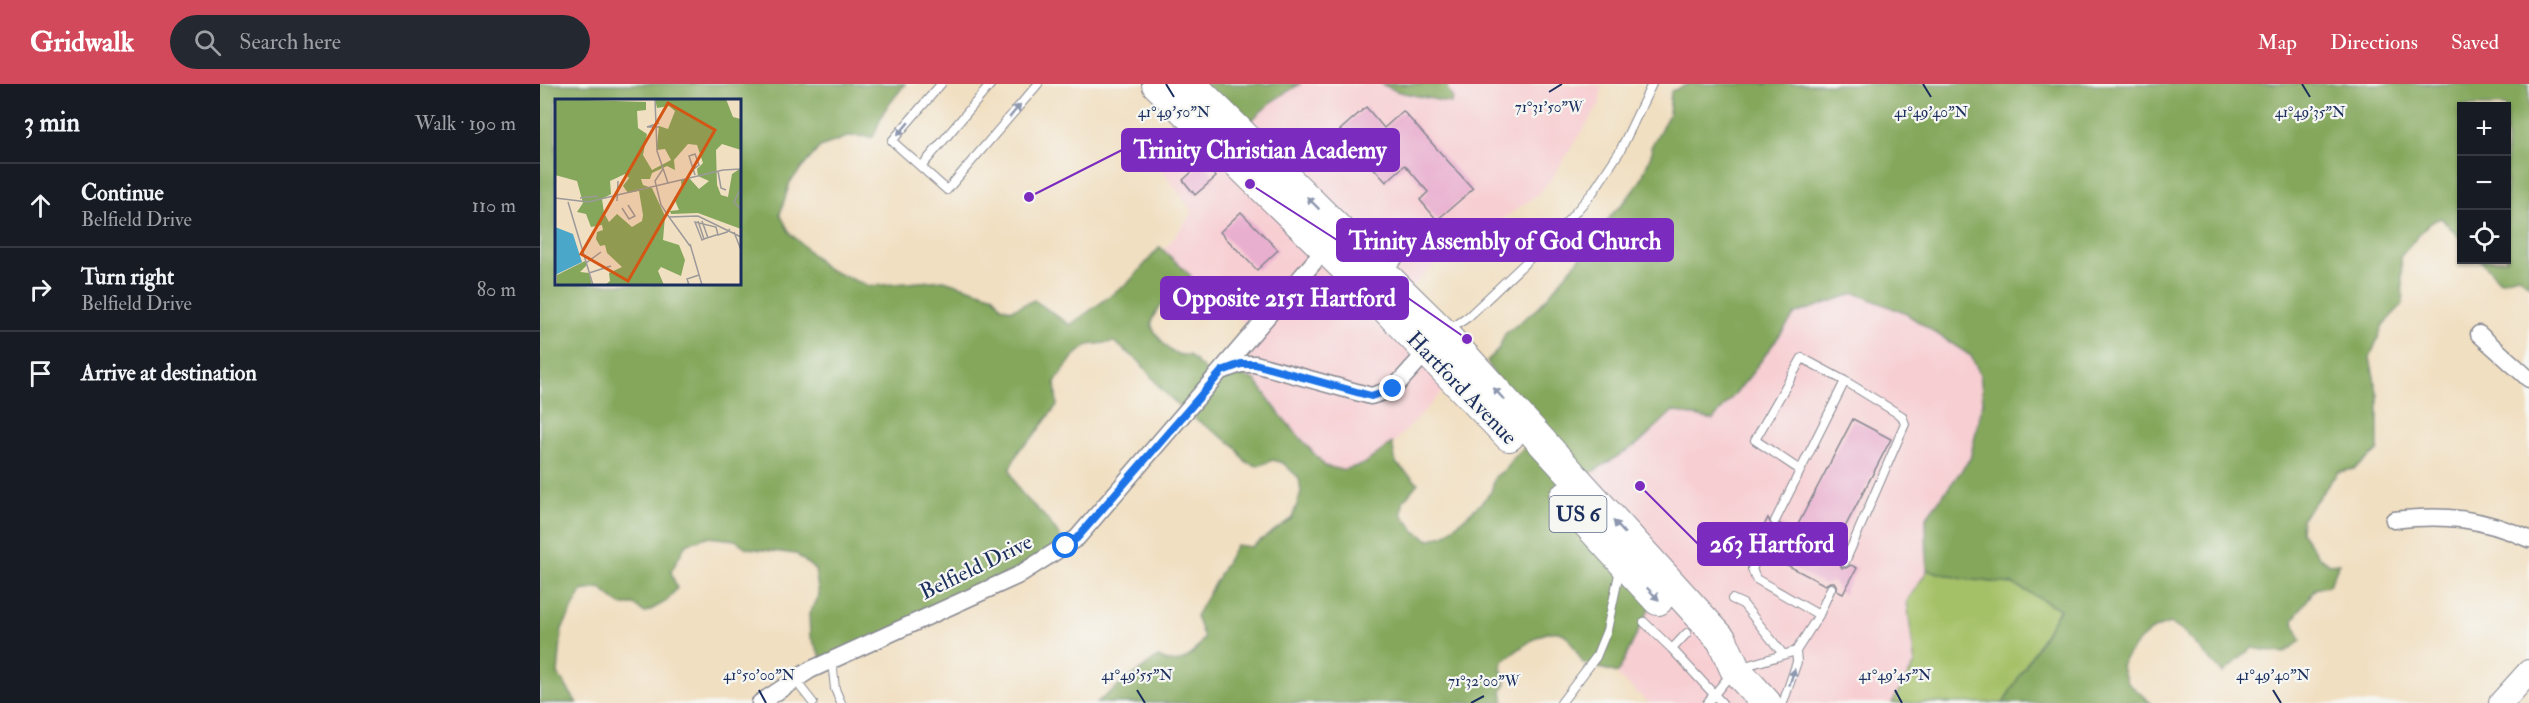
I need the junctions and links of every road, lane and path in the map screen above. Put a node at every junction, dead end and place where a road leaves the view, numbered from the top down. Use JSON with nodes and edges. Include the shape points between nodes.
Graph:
{"nodes":[{"id":1,"x":941,"y":84,"type":"edge"},
{"id":2,"x":991,"y":84,"type":"edge"},
{"id":3,"x":1038,"y":84,"type":"edge"},
{"id":4,"x":1157,"y":84,"type":"edge"},
{"id":5,"x":1191,"y":84,"type":"edge"},
{"id":6,"x":1652,"y":84,"type":"edge"},
{"id":7,"x":921,"y":167,"type":"junction"},
{"id":8,"x":1427,"y":231,"type":"dead end"},
{"id":9,"x":1326,"y":248,"type":"junction"},
{"id":10,"x":1384,"y":274,"type":"junction"},
{"id":11,"x":2480,"y":334,"type":"dead end"},
{"id":12,"x":1435,"y":342,"type":"junction"},
{"id":13,"x":1222,"y":371,"type":"junction"},
{"id":14,"x":2529,"y":379,"type":"edge"},
{"id":15,"x":1845,"y":381,"type":"junction"},
{"id":16,"x":1800,"y":470,"type":"junction"},
{"id":17,"x":2394,"y":520,"type":"dead end"},
{"id":18,"x":1775,"y":521,"type":"dead end"},
{"id":19,"x":2529,"y":539,"type":"edge"},
{"id":20,"x":1761,"y":551,"type":"dead end"},
{"id":21,"x":1845,"y":562,"type":"dead end"},
{"id":22,"x":1622,"y":563,"type":"junction"},
{"id":23,"x":1831,"y":588,"type":"dead end"},
{"id":24,"x":1732,"y":599,"type":"dead end"},
{"id":25,"x":1819,"y":615,"type":"junction"},
{"id":26,"x":1644,"y":622,"type":"dead end"},
{"id":27,"x":1680,"y":641,"type":"junction"},
{"id":28,"x":1796,"y":651,"type":"junction"},
{"id":29,"x":1783,"y":654,"type":"junction"},
{"id":30,"x":832,"y":660,"type":"junction"},
{"id":31,"x":1735,"y":669,"type":"junction"},
{"id":32,"x":2529,"y":672,"type":"edge"},
{"id":33,"x":795,"y":680,"type":"junction"},
{"id":34,"x":1714,"y":695,"type":"junction"},
{"id":35,"x":1769,"y":702,"type":"edge"},
{"id":36,"x":759,"y":703,"type":"edge"},
{"id":37,"x":813,"y":703,"type":"edge"},
{"id":38,"x":841,"y":703,"type":"edge"},
{"id":39,"x":1561,"y":703,"type":"edge"},
{"id":40,"x":1707,"y":703,"type":"edge"},
{"id":41,"x":1722,"y":703,"type":"edge"},
{"id":42,"x":2501,"y":703,"type":"edge"}],
"edges":[{"from":1,"to":7,"type":"lane","one_way":true,"via":[[892,141]]},
{"from":2,"to":7,"type":"lane"},
{"from":7,"to":3,"type":"lane","one_way":true,"via":[[947,190]]},
{"from":4,"to":9,"type":"highway","name":"Hartford Avenue","number":"US 6"},
{"from":10,"to":5,"type":"highway","name":"Hartford Avenue","number":"US 6","one_way":true},
{"from":6,"to":12,"type":"lane","via":[[1620,151],[1577,212],[1468,317]]},
{"from":8,"to":10,"type":"lane"},
{"from":9,"to":12,"type":"highway","name":"Hartford Avenue","number":"US 6"},
{"from":9,"to":13,"type":"street","name":"Belfield Drive"},
{"from":10,"to":12,"type":"highway","name":"Hartford Avenue","number":"US 6"},
{"from":11,"to":14,"type":"street"},
{"from":12,"to":13,"type":"street","via":[[1393,389],[1371,396],[1255,364]]},
{"from":12,"to":22,"type":"highway","name":"Hartford Avenue","number":"US 6","via":[[1490,415]]},
{"from":31,"to":12,"type":"highway","name":"Hartford Avenue","number":"US 6","one_way":true,"via":[[1722,640]]},
{"from":13,"to":30,"type":"street","name":"Belfield Drive","via":[[1077,538],[986,592]]},
{"from":15,"to":16,"type":"lane"},
{"from":15,"to":16,"type":"lane","via":[[1802,358],[1755,440]]},
{"from":15,"to":21,"type":"lane","via":[[1902,416],[1905,424]]},
{"from":16,"to":18,"type":"lane"},
{"from":17,"to":19,"type":"street","via":[[2439,516],[2475,520]]},
{"from":20,"to":25,"type":"lane","via":[[1752,569],[1756,579]]},
{"from":22,"to":27,"type":"highway","name":"Hartford Avenue","number":"US 6","one_way":true},
{"from":22,"to":39,"type":"lane","via":[[1596,657]]},
{"from":23,"to":25,"type":"lane"},
{"from":24,"to":29,"type":"lane","via":[[1743,604]]},
{"from":25,"to":28,"type":"lane"},
{"from":26,"to":27,"type":"lane"},
{"from":27,"to":31,"type":"highway","name":"Hartford Avenue","number":"US 6"},
{"from":27,"to":34,"type":"lane"},
{"from":28,"to":29,"type":"lane"},
{"from":35,"to":28,"type":"lane","one_way":true,"via":[[1797,662]]},
{"from":29,"to":31,"type":"lane"},
{"from":30,"to":33,"type":"street","name":"Belfield Drive"},
{"from":30,"to":38,"type":"lane","via":[[835,689]]},
{"from":31,"to":34,"type":"lane"},
{"from":31,"to":35,"type":"highway","name":"Hartford Avenue","number":"US 6"},
{"from":32,"to":42,"type":"street"},
{"from":33,"to":36,"type":"street","name":"Belfield Drive"},
{"from":33,"to":37,"type":"lane"},
{"from":34,"to":40,"type":"lane"},
{"from":34,"to":41,"type":"lane"}]}
